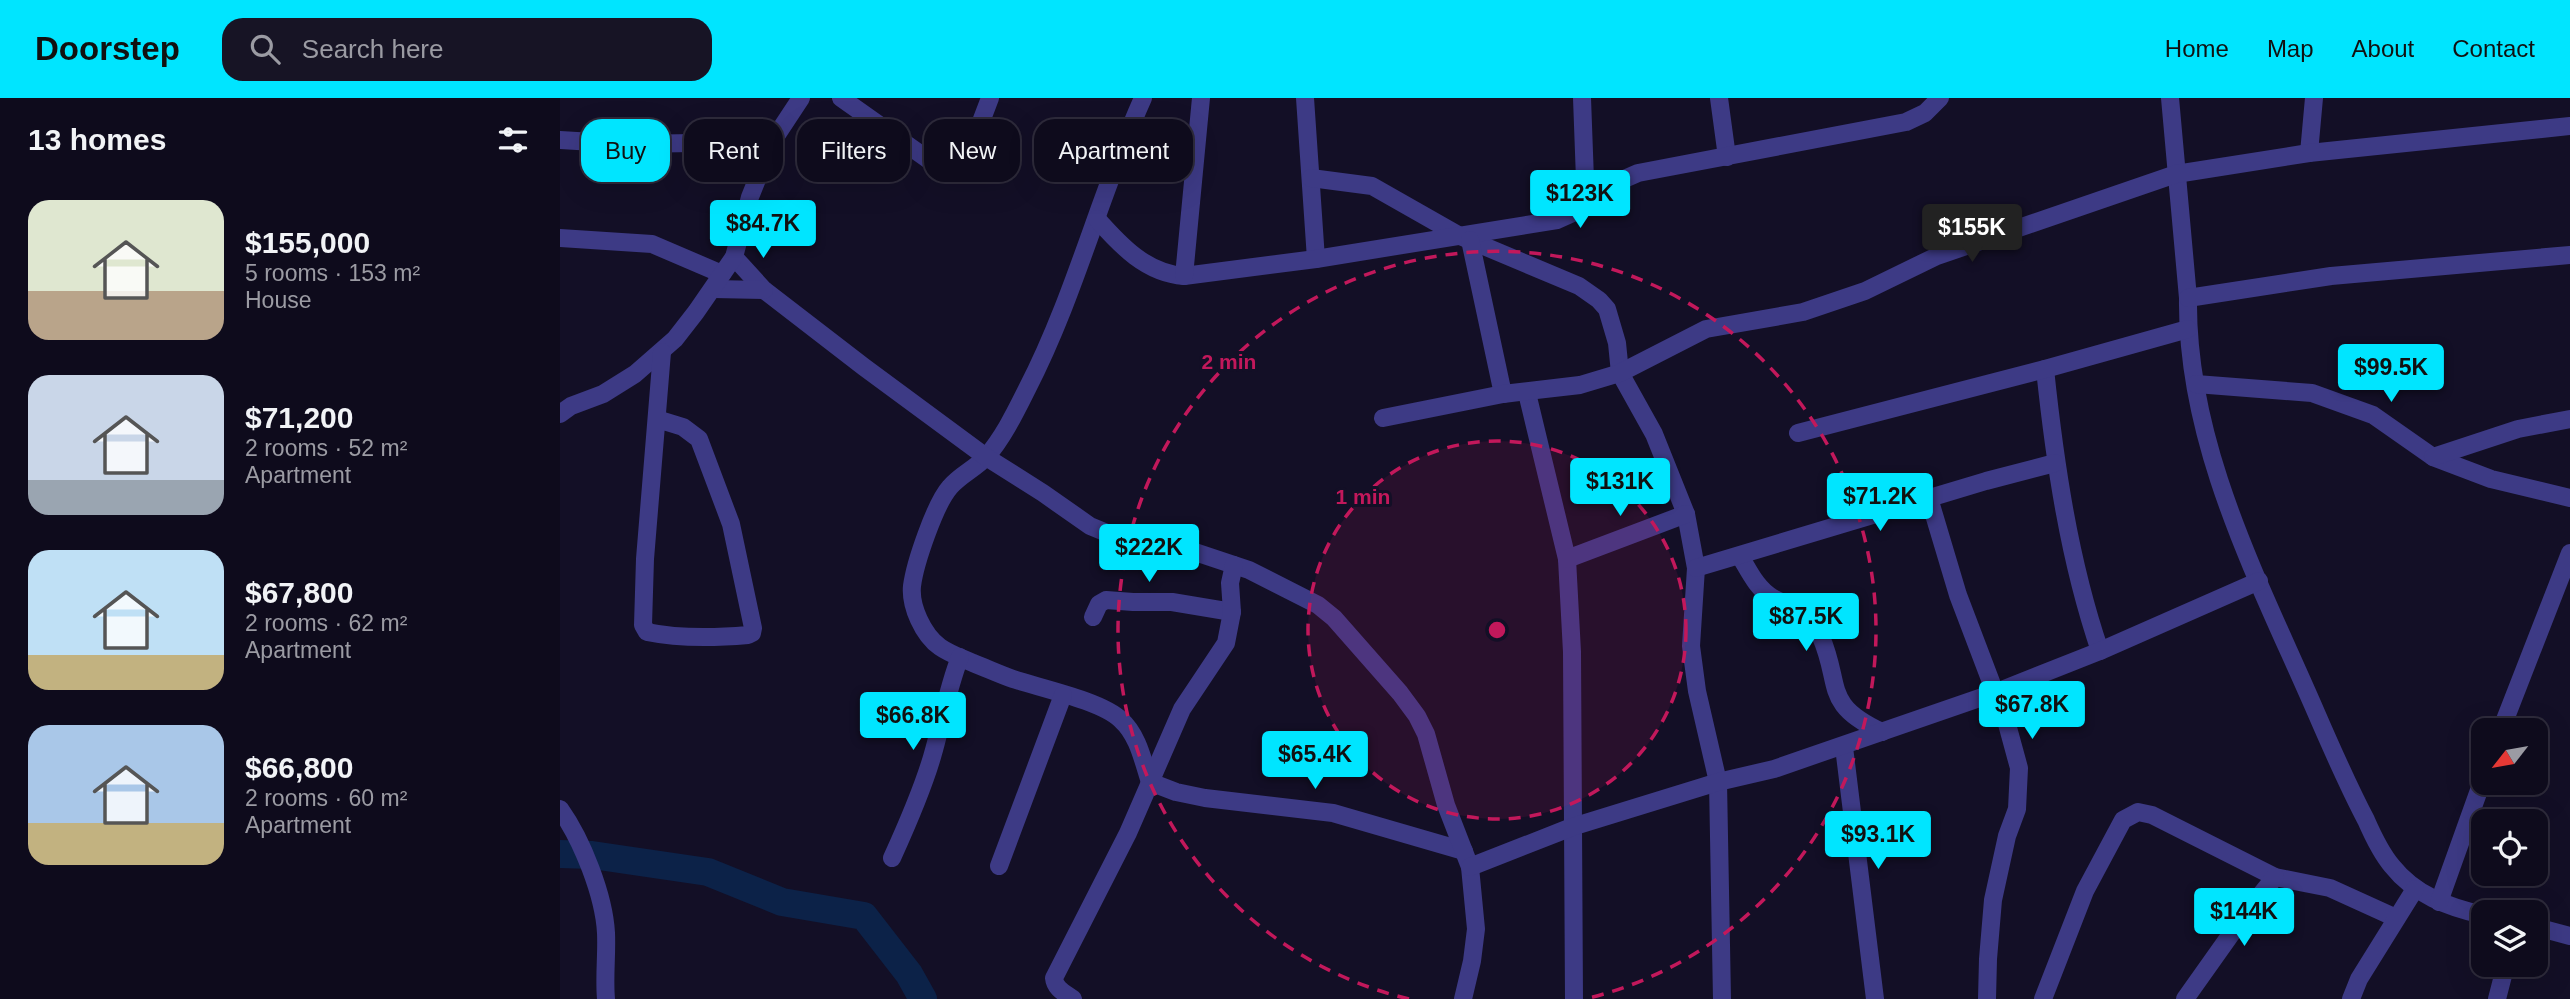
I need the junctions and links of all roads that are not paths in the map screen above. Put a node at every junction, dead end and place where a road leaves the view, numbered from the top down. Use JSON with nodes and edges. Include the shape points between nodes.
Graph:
{"nodes":[{"id":1,"x":801,"y":98,"type":"edge"},
{"id":2,"x":841,"y":98,"type":"edge"},
{"id":3,"x":990,"y":98,"type":"edge"},
{"id":4,"x":1143,"y":98,"type":"edge"},
{"id":5,"x":1201,"y":98,"type":"edge"},
{"id":6,"x":1305,"y":98,"type":"edge"},
{"id":7,"x":1582,"y":98,"type":"edge"},
{"id":8,"x":1719,"y":98,"type":"edge"},
{"id":9,"x":1940,"y":98,"type":"edge"},
{"id":10,"x":2170,"y":98,"type":"edge"},
{"id":11,"x":2314,"y":98,"type":"edge"},
{"id":12,"x":783,"y":125,"type":"edge"},
{"id":13,"x":2570,"y":126,"type":"edge"},
{"id":14,"x":560,"y":140,"type":"edge"},
{"id":15,"x":684,"y":144,"type":"edge"},
{"id":16,"x":2309,"y":153,"type":"junction"},
{"id":17,"x":1727,"y":158,"type":"junction"},
{"id":18,"x":2176,"y":174,"type":"junction"},
{"id":19,"x":1311,"y":178,"type":"junction"},
{"id":20,"x":756,"y":182,"type":"edge"},
{"id":21,"x":1586,"y":206,"type":"junction"},
{"id":22,"x":1097,"y":219,"type":"junction"},
{"id":23,"x":560,"y":238,"type":"edge"},
{"id":24,"x":1465,"y":238,"type":"junction"},
{"id":25,"x":1116,"y":240,"type":"junction"},
{"id":26,"x":1085,"y":250,"type":"junction"},
{"id":27,"x":2570,"y":255,"type":"edge"},
{"id":28,"x":734,"y":257,"type":"junction"},
{"id":29,"x":1316,"y":259,"type":"junction"},
{"id":30,"x":1184,"y":276,"type":"junction"},
{"id":31,"x":718,"y":281,"type":"junction"},
{"id":32,"x":764,"y":290,"type":"junction"},
{"id":33,"x":2188,"y":298,"type":"junction"},
{"id":34,"x":2188,"y":329,"type":"junction"},
{"id":35,"x":662,"y":352,"type":"junction"},
{"id":36,"x":2045,"y":369,"type":"junction"},
{"id":37,"x":1620,"y":373,"type":"junction"},
{"id":38,"x":2196,"y":384,"type":"junction"},
{"id":39,"x":1527,"y":393,"type":"junction"},
{"id":40,"x":1503,"y":394,"type":"junction"},
{"id":41,"x":560,"y":414,"type":"edge"},
{"id":42,"x":1383,"y":418,"type":"dead end"},
{"id":43,"x":657,"y":419,"type":"junction"},
{"id":44,"x":2570,"y":419,"type":"edge"},
{"id":45,"x":1798,"y":433,"type":"dead end"},
{"id":46,"x":986,"y":457,"type":"junction"},
{"id":47,"x":2433,"y":457,"type":"junction"},
{"id":48,"x":2055,"y":463,"type":"junction"},
{"id":49,"x":1929,"y":498,"type":"junction"},
{"id":50,"x":2570,"y":498,"type":"edge"},
{"id":51,"x":1686,"y":513,"type":"junction"},
{"id":52,"x":2570,"y":553,"type":"edge"},
{"id":53,"x":1740,"y":556,"type":"junction"},
{"id":54,"x":1567,"y":559,"type":"junction"},
{"id":55,"x":1234,"y":565,"type":"junction"},
{"id":56,"x":1696,"y":568,"type":"junction"},
{"id":57,"x":2259,"y":581,"type":"junction"},
{"id":58,"x":1232,"y":612,"type":"junction"},
{"id":59,"x":1093,"y":617,"type":"dead end"},
{"id":60,"x":2100,"y":651,"type":"junction"},
{"id":61,"x":960,"y":657,"type":"junction"},
{"id":62,"x":1994,"y":693,"type":"junction"},
{"id":63,"x":1063,"y":695,"type":"junction"},
{"id":64,"x":2506,"y":718,"type":"edge"},
{"id":65,"x":1881,"y":732,"type":"junction"},
{"id":66,"x":1844,"y":747,"type":"junction"},
{"id":67,"x":1150,"y":782,"type":"junction"},
{"id":68,"x":1718,"y":782,"type":"junction"},
{"id":69,"x":2477,"y":795,"type":"edge"},
{"id":70,"x":560,"y":809,"type":"edge"},
{"id":71,"x":1572,"y":827,"type":"junction"},
{"id":72,"x":892,"y":858,"type":"dead end"},
{"id":73,"x":1467,"y":859,"type":"junction"},
{"id":74,"x":999,"y":866,"type":"dead end"},
{"id":75,"x":2275,"y":877,"type":"junction"},
{"id":76,"x":2415,"y":889,"type":"junction"},
{"id":77,"x":2439,"y":902,"type":"junction"},
{"id":78,"x":2471,"y":911,"type":"edge"},
{"id":79,"x":2396,"y":918,"type":"junction"},
{"id":80,"x":2548,"y":931,"type":"edge"},
{"id":81,"x":2570,"y":936,"type":"edge"},
{"id":82,"x":2503,"y":977,"type":"edge"},
{"id":83,"x":606,"y":999,"type":"edge"},
{"id":84,"x":1073,"y":999,"type":"edge"},
{"id":85,"x":1464,"y":999,"type":"edge"},
{"id":86,"x":1574,"y":999,"type":"edge"},
{"id":87,"x":1722,"y":999,"type":"edge"},
{"id":88,"x":1875,"y":999,"type":"edge"},
{"id":89,"x":1987,"y":999,"type":"edge"},
{"id":90,"x":2043,"y":999,"type":"edge"},
{"id":91,"x":2185,"y":999,"type":"edge"},
{"id":92,"x":2351,"y":999,"type":"edge"},
{"id":93,"x":2497,"y":999,"type":"edge"}],
"edges":[{"from":1,"to":12,"type":"street"},
{"from":2,"to":3,"type":"street","via":[[950,175],[963,169]]},
{"from":4,"to":22,"type":"street"},
{"from":5,"to":30,"type":"street"},
{"from":6,"to":19,"type":"street"},
{"from":7,"to":21,"type":"street"},
{"from":8,"to":17,"type":"street"},
{"from":9,"to":17,"type":"street","via":[[1925,113],[1906,122]]},
{"from":10,"to":18,"type":"street"},
{"from":11,"to":16,"type":"street"},
{"from":13,"to":16,"type":"street"},
{"from":14,"to":15,"type":"street"},
{"from":16,"to":18,"type":"street"},
{"from":17,"to":21,"type":"street","via":[[1638,173]]},
{"from":18,"to":33,"type":"street"},
{"from":18,"to":37,"type":"street","via":[[1937,256],[1865,291],[1803,312],[1706,329]]},
{"from":19,"to":24,"type":"street","via":[[1372,186]]},
{"from":19,"to":29,"type":"street"},
{"from":20,"to":28,"type":"street"},
{"from":21,"to":24,"type":"street","via":[[1557,220]]},
{"from":22,"to":25,"type":"street"},
{"from":22,"to":26,"type":"street"},
{"from":23,"to":31,"type":"street","via":[[652,244]]},
{"from":24,"to":29,"type":"street"},
{"from":24,"to":37,"type":"street","via":[[1569,282],[1599,300],[1612,323]]},
{"from":24,"to":40,"type":"street"},
{"from":25,"to":26,"type":"street"},
{"from":25,"to":30,"type":"street","via":[[1151,268]]},
{"from":26,"to":46,"type":"street","via":[[1041,361]]},
{"from":27,"to":33,"type":"street","via":[[2331,276]]},
{"from":28,"to":31,"type":"street"},
{"from":28,"to":32,"type":"street"},
{"from":29,"to":30,"type":"street"},
{"from":31,"to":32,"type":"street"},
{"from":31,"to":35,"type":"street"},
{"from":32,"to":46,"type":"street"},
{"from":33,"to":34,"type":"street"},
{"from":34,"to":36,"type":"street"},
{"from":34,"to":38,"type":"street"},
{"from":35,"to":41,"type":"street","via":[[603,394]]},
{"from":35,"to":43,"type":"street"},
{"from":36,"to":45,"type":"street"},
{"from":36,"to":48,"type":"street"},
{"from":37,"to":39,"type":"street"},
{"from":37,"to":51,"type":"street","via":[[1654,434]]},
{"from":38,"to":47,"type":"street","via":[[2312,393],[2373,415]]},
{"from":38,"to":57,"type":"street","via":[[2234,526]]},
{"from":39,"to":40,"type":"street"},
{"from":39,"to":54,"type":"street"},
{"from":40,"to":42,"type":"street"},
{"from":43,"to":43,"type":"street","via":[[694,433],[706,454],[731,524],[753,628],[748,635],[656,634],[643,625]]},
{"from":44,"to":47,"type":"street","via":[[2518,429]]},
{"from":46,"to":55,"type":"street","via":[[1090,526],[1168,543]]},
{"from":46,"to":61,"type":"street","via":[[950,486],[942,499],[912,586],[916,611],[929,636]]},
{"from":47,"to":50,"type":"street","via":[[2491,480]]},
{"from":48,"to":49,"type":"street"},
{"from":48,"to":60,"type":"street","via":[[2084,603]]},
{"from":49,"to":53,"type":"street"},
{"from":49,"to":62,"type":"street"},
{"from":51,"to":54,"type":"street"},
{"from":51,"to":56,"type":"street"},
{"from":52,"to":64,"type":"street"},
{"from":53,"to":56,"type":"street"},
{"from":53,"to":65,"type":"street","via":[[1756,584],[1772,598],[1796,606],[1813,619],[1843,706],[1858,721]]},
{"from":54,"to":71,"type":"street"},
{"from":55,"to":58,"type":"street"},
{"from":55,"to":73,"type":"street","via":[[1318,605],[1393,684],[1426,734]]},
{"from":56,"to":68,"type":"street","via":[[1691,646]]},
{"from":57,"to":60,"type":"street"},
{"from":57,"to":76,"type":"street","via":[[2349,789],[2391,866]]},
{"from":58,"to":59,"type":"street","via":[[1172,602],[1106,600]]},
{"from":58,"to":67,"type":"street","via":[[1226,643],[1182,709]]},
{"from":60,"to":62,"type":"street"},
{"from":61,"to":63,"type":"street"},
{"from":61,"to":72,"type":"street","via":[[932,758]]},
{"from":62,"to":65,"type":"street"},
{"from":62,"to":89,"type":"street","via":[[2019,768],[2017,809],[1993,900]]},
{"from":63,"to":67,"type":"street","via":[[1111,712],[1122,721]]},
{"from":63,"to":74,"type":"street"},
{"from":65,"to":66,"type":"street"},
{"from":66,"to":68,"type":"street"},
{"from":66,"to":88,"type":"street"},
{"from":67,"to":73,"type":"street","via":[[1205,798],[1333,813]]},
{"from":67,"to":84,"type":"street","via":[[1054,978],[1059,989]]},
{"from":68,"to":71,"type":"street"},
{"from":68,"to":87,"type":"street"},
{"from":69,"to":77,"type":"street"},
{"from":70,"to":83,"type":"street","via":[[584,854],[603,908]]},
{"from":71,"to":73,"type":"street"},
{"from":71,"to":86,"type":"street"},
{"from":73,"to":85,"type":"street","via":[[1476,929]]},
{"from":75,"to":79,"type":"street","via":[[2330,888]]},
{"from":75,"to":90,"type":"street","via":[[2175,825],[2138,812],[2123,820],[2084,891]]},
{"from":75,"to":91,"type":"street"},
{"from":76,"to":77,"type":"street"},
{"from":76,"to":79,"type":"street"},
{"from":77,"to":78,"type":"street"},
{"from":79,"to":92,"type":"street"},
{"from":80,"to":81,"type":"street"},
{"from":82,"to":93,"type":"street"}]}
